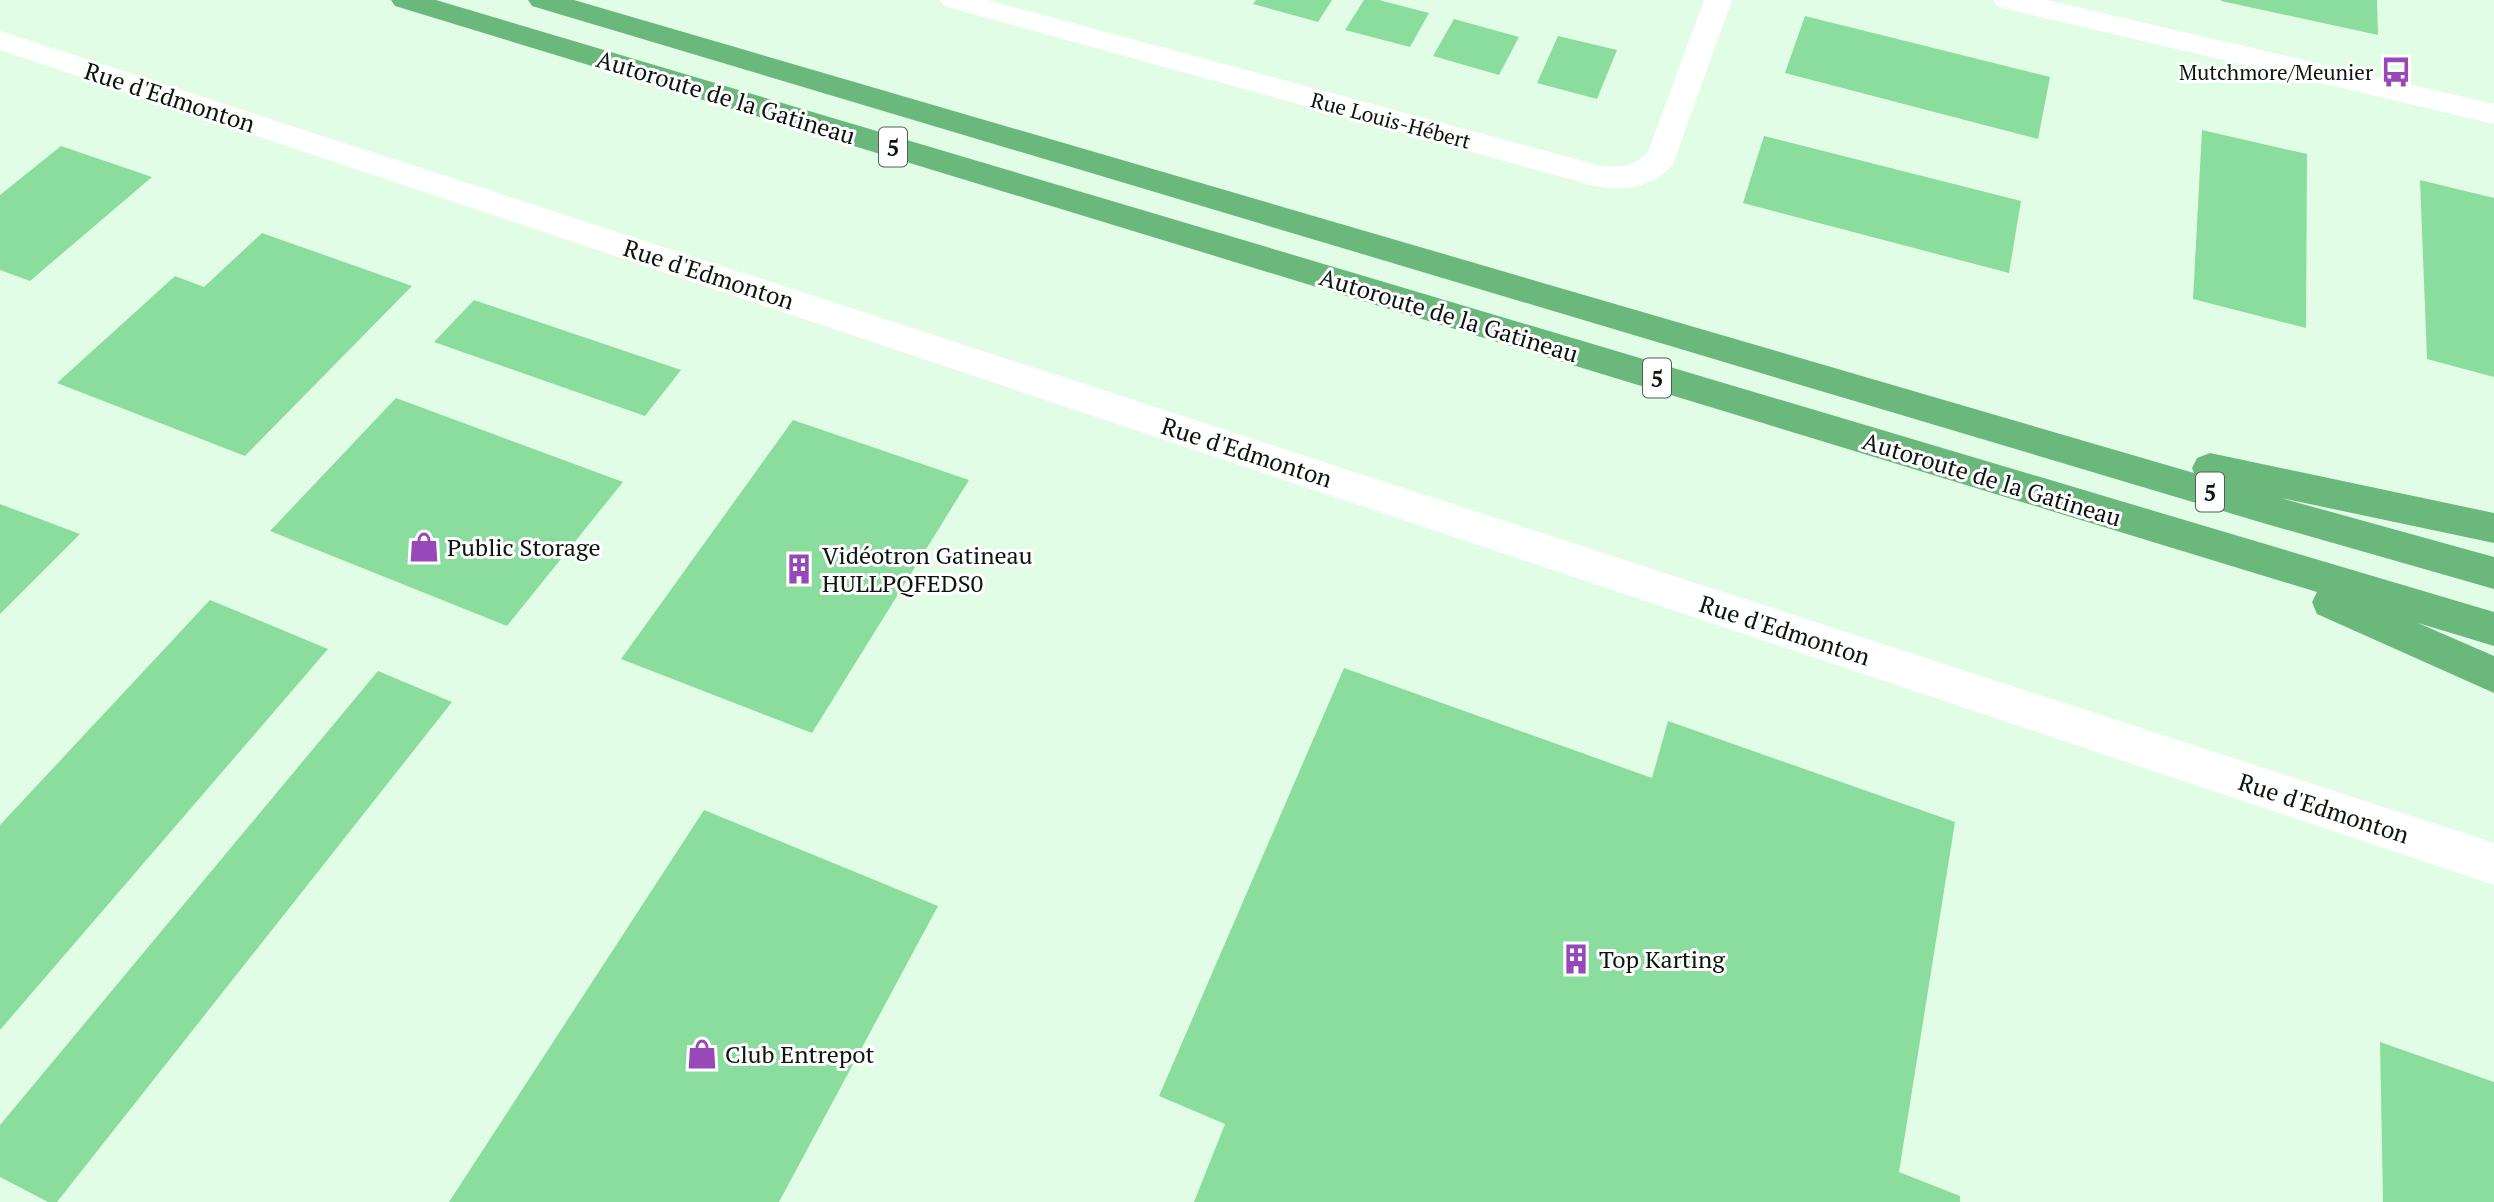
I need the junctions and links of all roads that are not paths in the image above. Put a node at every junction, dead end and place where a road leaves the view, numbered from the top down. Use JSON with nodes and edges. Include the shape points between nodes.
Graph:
{"nodes":[{"id":1,"x":405,"y":0,"type":"edge"},
{"id":2,"x":542,"y":0,"type":"edge"},
{"id":3,"x":954,"y":0,"type":"edge"},
{"id":4,"x":1718,"y":0,"type":"edge"},
{"id":5,"x":2007,"y":0,"type":"edge"},
{"id":6,"x":2118,"y":12,"type":"edge"},
{"id":7,"x":0,"y":40,"type":"edge"},
{"id":8,"x":2494,"y":114,"type":"edge"},
{"id":9,"x":1927,"y":409,"type":"junction"},
{"id":10,"x":2494,"y":528,"type":"edge"},
{"id":11,"x":2192,"y":539,"type":"junction"},
{"id":12,"x":2494,"y":573,"type":"edge"},
{"id":13,"x":2494,"y":629,"type":"edge"},
{"id":14,"x":2494,"y":675,"type":"edge"},
{"id":15,"x":2494,"y":864,"type":"edge"}],
"edges":[{"from":1,"to":11,"type":"highway","name":"Autoroute de la Gatineau","number":"5"},
{"from":2,"to":9,"type":"highway","name":"Autoroute de la Gatineau","number":"5"},
{"from":3,"to":4,"type":"street","name":"Rue Louis-Hébert","via":[[1619,179],[1652,170],[1662,156]]},
{"from":5,"to":6,"type":"street"},
{"from":6,"to":8,"type":"street"},
{"from":7,"to":15,"type":"street","name":"Rue d'Edmonton"},
{"from":9,"to":10,"type":"highway"},
{"from":9,"to":12,"type":"highway","name":"Autoroute de la Gatineau","number":"5"},
{"from":11,"to":13,"type":"highway","name":"Autoroute de la Gatineau","number":"5"},
{"from":11,"to":14,"type":"highway"}]}
